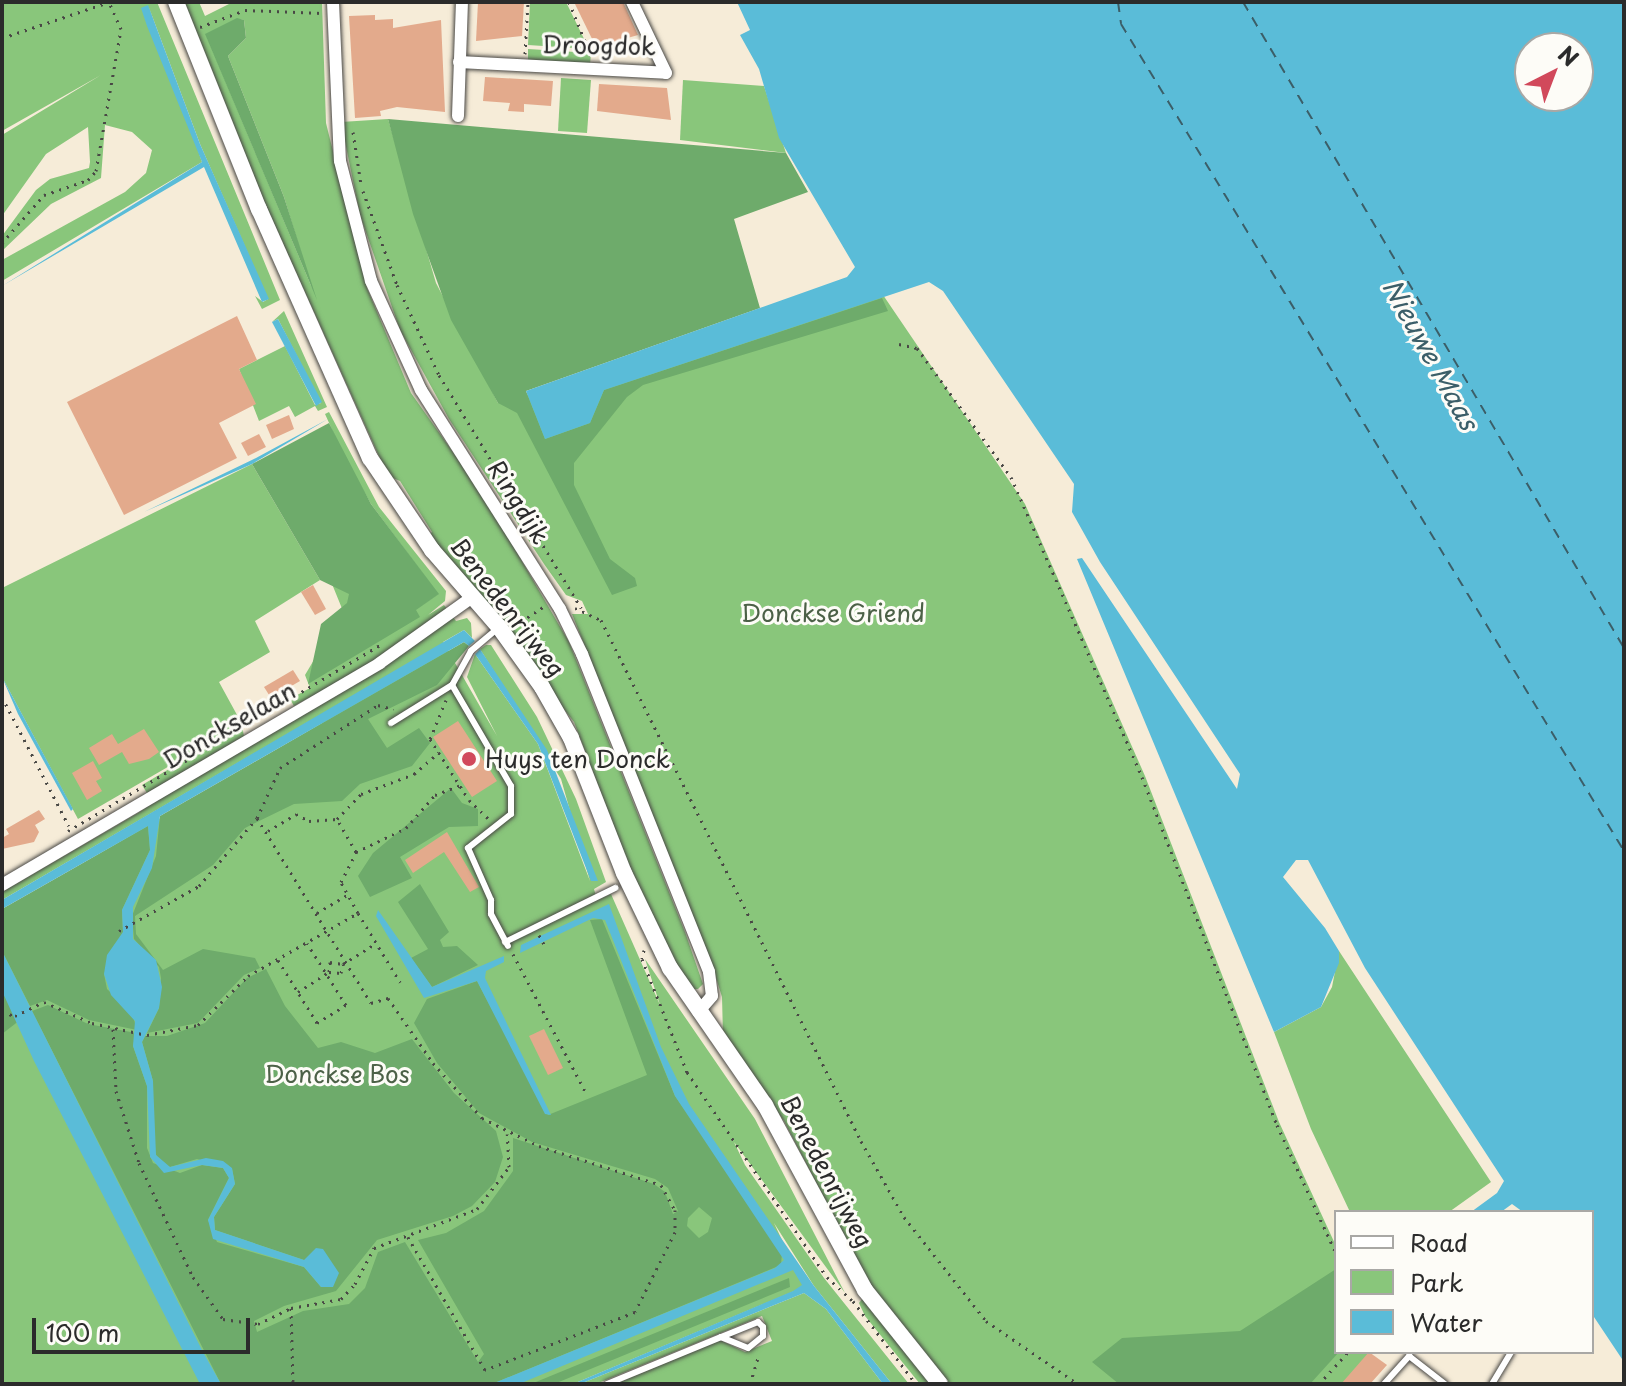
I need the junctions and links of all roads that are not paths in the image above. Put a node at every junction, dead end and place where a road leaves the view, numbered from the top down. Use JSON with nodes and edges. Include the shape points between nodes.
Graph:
{"nodes":[{"id":1,"x":176,"y":2,"type":"edge"},
{"id":2,"x":462,"y":2,"type":"edge"},
{"id":3,"x":632,"y":2,"type":"edge"},
{"id":4,"x":333,"y":8,"type":"edge"},
{"id":5,"x":459,"y":62,"type":"junction"},
{"id":6,"x":458,"y":116,"type":"dead end"},
{"id":7,"x":474,"y":596,"type":"junction"},
{"id":8,"x":499,"y":627,"type":"junction"},
{"id":9,"x":452,"y":685,"type":"junction"},
{"id":10,"x":391,"y":723,"type":"dead end"},
{"id":11,"x":2,"y":885,"type":"edge"},
{"id":12,"x":615,"y":888,"type":"dead end"},
{"id":13,"x":698,"y":1012,"type":"junction"},
{"id":14,"x":721,"y":1337,"type":"junction"},
{"id":15,"x":1510,"y":1354,"type":"edge"},
{"id":16,"x":607,"y":1384,"type":"edge"},
{"id":17,"x":940,"y":1384,"type":"edge"},
{"id":18,"x":1384,"y":1384,"type":"edge"},
{"id":19,"x":1445,"y":1384,"type":"edge"},
{"id":20,"x":1492,"y":1384,"type":"edge"}],
"edges":[{"from":1,"to":7,"type":"street","name":"Benedenrijweg","via":[[259,209],[370,458],[432,550]]},
{"from":2,"to":5,"type":"street"},
{"from":3,"to":5,"type":"street","name":"Droogdok","via":[[666,73]]},
{"from":4,"to":13,"type":"street","name":"Ringdijk","via":[[340,161],[353,227],[395,339],[421,390],[557,604],[709,972],[712,996]]},
{"from":5,"to":6,"type":"street"},
{"from":7,"to":8,"type":"street","name":"Benedenrijweg"},
{"from":7,"to":11,"type":"street","name":"Donckselaan","via":[[380,663]]},
{"from":8,"to":9,"type":"lane","via":[[471,651]]},
{"from":8,"to":13,"type":"street","name":"Benedenrijweg","via":[[571,738],[643,919]]},
{"from":9,"to":10,"type":"lane"},
{"from":9,"to":12,"type":"lane","via":[[511,786],[511,814],[468,848],[507,944]]},
{"from":13,"to":17,"type":"street","name":"Benedenrijweg","via":[[765,1105],[865,1290]]},
{"from":14,"to":14,"type":"lane","via":[[758,1322],[763,1336],[757,1343],[738,1346]]},
{"from":14,"to":16,"type":"lane"},
{"from":15,"to":20,"type":"lane"},
{"from":18,"to":19,"type":"lane","via":[[1409,1356]]}]}
